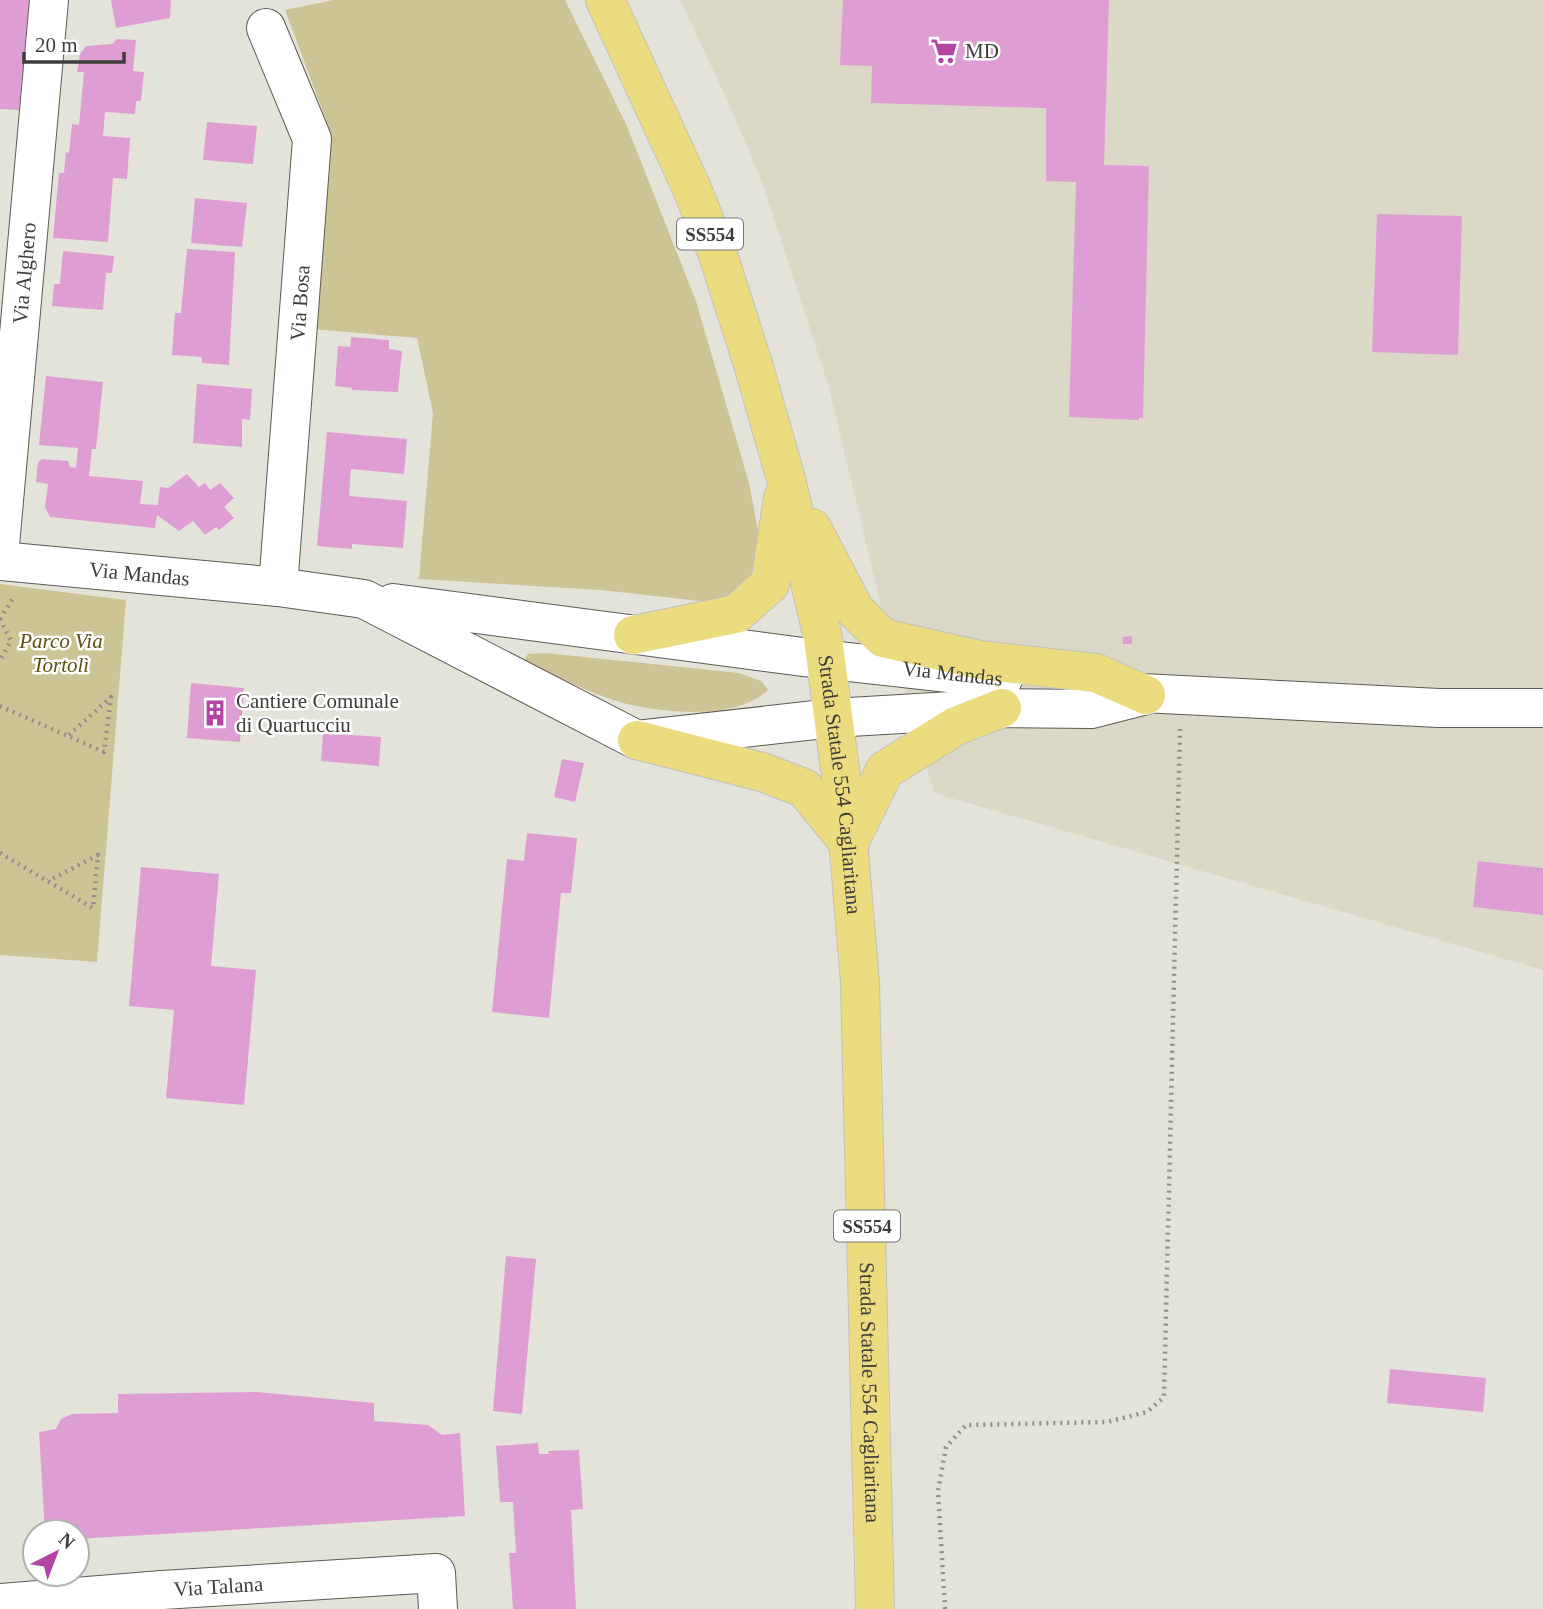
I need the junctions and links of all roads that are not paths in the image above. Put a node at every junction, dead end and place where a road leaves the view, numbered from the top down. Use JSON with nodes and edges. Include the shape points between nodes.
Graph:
{"nodes":[{"id":1,"x":48,"y":0,"type":"edge"},
{"id":2,"x":605,"y":0,"type":"edge"},
{"id":3,"x":265,"y":28,"type":"dead end"},
{"id":4,"x":786,"y":479,"type":"junction"},
{"id":5,"x":0,"y":545,"type":"edge"},
{"id":6,"x":0,"y":561,"type":"edge"},
{"id":7,"x":278,"y":587,"type":"junction"},
{"id":8,"x":364,"y":599,"type":"junction"},
{"id":9,"x":633,"y":635,"type":"junction"},
{"id":10,"x":825,"y":659,"type":"junction"},
{"id":11,"x":1164,"y":696,"type":"junction"},
{"id":12,"x":1002,"y":708,"type":"junction"},
{"id":13,"x":1543,"y":708,"type":"edge"},
{"id":14,"x":833,"y":718,"type":"junction"},
{"id":15,"x":637,"y":740,"type":"junction"},
{"id":16,"x":849,"y":843,"type":"junction"},
{"id":17,"x":437,"y":1591,"type":"edge"},
{"id":18,"x":162,"y":1600,"type":"edge"},
{"id":19,"x":0,"y":1603,"type":"edge"},
{"id":20,"x":875,"y":1609,"type":"edge"}],
"edges":[{"from":1,"to":5,"type":"street","name":"Via Alghero"},
{"from":2,"to":4,"type":"main road","name":"Strada Statale 554 Cagliaritana","number":"SS554","via":[[717,251]]},
{"from":3,"to":7,"type":"street","name":"Via Bosa","via":[[312,139]]},
{"from":4,"to":9,"type":"main road","via":[[770,584],[736,614]]},
{"from":4,"to":10,"type":"main road","name":"Strada Statale 554 Cagliaritana","number":"SS554"},
{"from":4,"to":11,"type":"main road","via":[[855,610],[883,638],[980,660],[1096,673]]},
{"from":6,"to":7,"type":"street","name":"Via Mandas"},
{"from":7,"to":8,"type":"street","name":"Via Mandas"},
{"from":8,"to":9,"type":"street","name":"Via Mandas"},
{"from":8,"to":15,"type":"street"},
{"from":9,"to":10,"type":"street","name":"Via Mandas"},
{"from":10,"to":11,"type":"street","name":"Via Mandas"},
{"from":10,"to":14,"type":"main road","name":"Strada Statale 554 Cagliaritana","number":"SS554"},
{"from":11,"to":12,"type":"street","via":[[1091,709]]},
{"from":11,"to":13,"type":"street","name":"Via Mandas"},
{"from":12,"to":14,"type":"street"},
{"from":12,"to":16,"type":"main road","via":[[956,726],[885,770]]},
{"from":14,"to":15,"type":"street"},
{"from":14,"to":16,"type":"main road","name":"Strada Statale 554 Cagliaritana","number":"SS554"},
{"from":15,"to":16,"type":"main road","via":[[762,772],[804,788]]},
{"from":16,"to":20,"type":"main road","name":"Strada Statale 554 Cagliaritana","number":"SS554","via":[[860,982]]},
{"from":17,"to":18,"type":"street","name":"Via Talana"},
{"from":18,"to":19,"type":"street","name":"Via Talana"}]}
